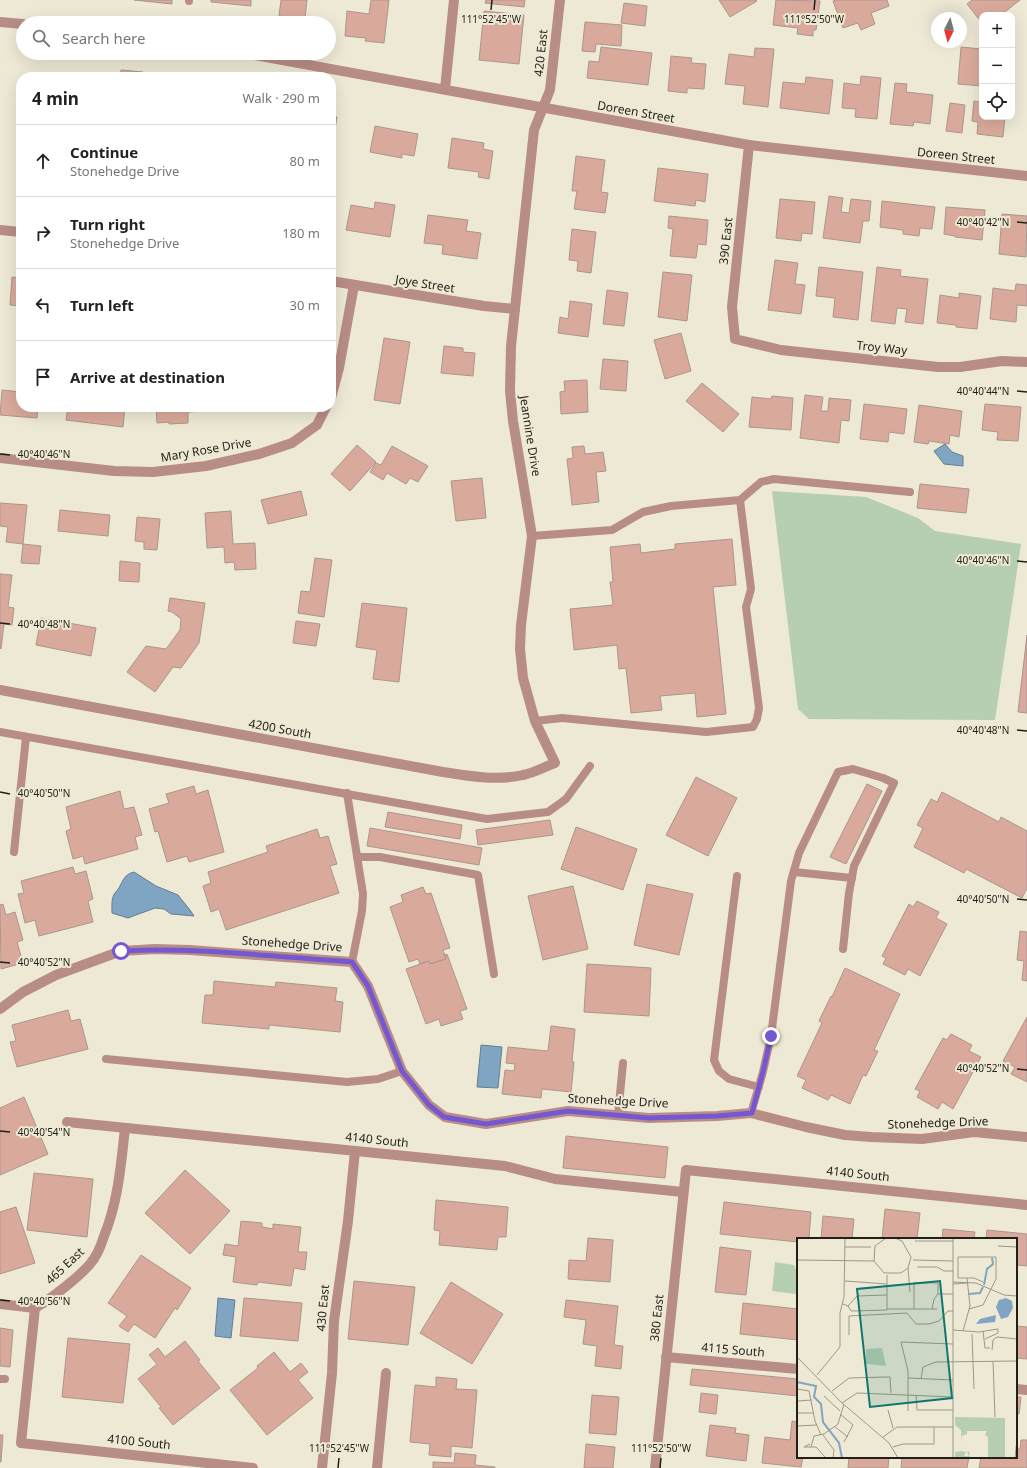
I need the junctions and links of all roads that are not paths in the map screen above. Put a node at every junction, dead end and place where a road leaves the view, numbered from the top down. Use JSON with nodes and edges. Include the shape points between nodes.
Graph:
{"nodes":[{"id":1,"x":454,"y":0,"type":"edge"},
{"id":2,"x":560,"y":0,"type":"edge"},
{"id":3,"x":0,"y":22,"type":"edge"},
{"id":4,"x":16,"y":23,"type":"edge"},
{"id":5,"x":282,"y":60,"type":"edge"},
{"id":6,"x":445,"y":89,"type":"junction"},
{"id":7,"x":543,"y":108,"type":"junction"},
{"id":8,"x":748,"y":145,"type":"junction"},
{"id":9,"x":1027,"y":176,"type":"edge"},
{"id":10,"x":0,"y":230,"type":"edge"},
{"id":11,"x":16,"y":232,"type":"edge"},
{"id":12,"x":336,"y":282,"type":"edge"},
{"id":13,"x":354,"y":285,"type":"junction"},
{"id":14,"x":516,"y":309,"type":"junction"},
{"id":15,"x":735,"y":339,"type":"joint"},
{"id":16,"x":1027,"y":362,"type":"edge"},
{"id":17,"x":336,"y":381,"type":"edge"},
{"id":18,"x":323,"y":412,"type":"edge"},
{"id":19,"x":0,"y":458,"type":"edge"},
{"id":20,"x":910,"y":492,"type":"dead end"},
{"id":21,"x":740,"y":500,"type":"junction"},
{"id":22,"x":532,"y":536,"type":"junction"},
{"id":23,"x":0,"y":690,"type":"edge"},
{"id":24,"x":535,"y":721,"type":"junction"},
{"id":25,"x":0,"y":732,"type":"edge"},
{"id":26,"x":26,"y":737,"type":"junction"},
{"id":27,"x":555,"y":763,"type":"joint"},
{"id":28,"x":590,"y":766,"type":"dead end"},
{"id":29,"x":347,"y":794,"type":"junction"},
{"id":30,"x":14,"y":852,"type":"dead end"},
{"id":31,"x":357,"y":857,"type":"junction"},
{"id":32,"x":794,"y":872,"type":"junction"},
{"id":33,"x":737,"y":876,"type":"dead end"},
{"id":34,"x":852,"y":878,"type":"junction"},
{"id":35,"x":843,"y":949,"type":"dead end"},
{"id":36,"x":352,"y":962,"type":"junction"},
{"id":37,"x":494,"y":974,"type":"dead end"},
{"id":38,"x":0,"y":1009,"type":"edge"},
{"id":39,"x":106,"y":1059,"type":"dead end"},
{"id":40,"x":623,"y":1063,"type":"dead end"},
{"id":41,"x":402,"y":1071,"type":"junction"},
{"id":42,"x":759,"y":1087,"type":"junction"},
{"id":43,"x":752,"y":1113,"type":"junction"},
{"id":44,"x":618,"y":1115,"type":"junction"},
{"id":45,"x":67,"y":1122,"type":"dead end"},
{"id":46,"x":126,"y":1128,"type":"junction"},
{"id":47,"x":1027,"y":1137,"type":"edge"},
{"id":48,"x":355,"y":1151,"type":"junction"},
{"id":49,"x":686,"y":1170,"type":"joint"},
{"id":50,"x":684,"y":1192,"type":"junction"},
{"id":51,"x":1027,"y":1205,"type":"edge"},
{"id":52,"x":0,"y":1304,"type":"edge"},
{"id":53,"x":35,"y":1308,"type":"junction"},
{"id":54,"x":666,"y":1357,"type":"junction"},
{"id":55,"x":797,"y":1369,"type":"edge"},
{"id":56,"x":386,"y":1373,"type":"dead end"},
{"id":57,"x":1017,"y":1388,"type":"edge"},
{"id":58,"x":1027,"y":1390,"type":"edge"},
{"id":59,"x":253,"y":1468,"type":"edge"},
{"id":60,"x":322,"y":1468,"type":"edge"},
{"id":61,"x":377,"y":1468,"type":"edge"},
{"id":62,"x":655,"y":1468,"type":"edge"}],
"edges":[{"from":1,"to":6,"type":"street"},
{"from":2,"to":7,"type":"street","name":"420 East","via":[[550,90]]},
{"from":3,"to":4,"type":"street"},
{"from":5,"to":6,"type":"street","name":"Doreen Street"},
{"from":6,"to":7,"type":"street","name":"Doreen Street"},
{"from":7,"to":8,"type":"street","name":"Doreen Street"},
{"from":7,"to":14,"type":"street","name":"Jeannine Drive","via":[[534,130]]},
{"from":8,"to":9,"type":"street","name":"Doreen Street"},
{"from":8,"to":15,"type":"street","name":"390 East","via":[[732,307]]},
{"from":10,"to":11,"type":"street"},
{"from":12,"to":13,"type":"street","name":"Joye Street"},
{"from":13,"to":14,"type":"street","name":"Joye Street"},
{"from":13,"to":17,"type":"street"},
{"from":14,"to":22,"type":"street","name":"Jeannine Drive","via":[[511,346],[510,391]]},
{"from":15,"to":16,"type":"street","name":"Troy Way","via":[[780,350],[938,367],[960,367],[1002,361]]},
{"from":18,"to":19,"type":"street","name":"Mary Rose Drive","via":[[317,424],[292,443],[259,454],[206,466],[153,472],[114,471]]},
{"from":20,"to":21,"type":"lane","via":[[774,479],[761,482]]},
{"from":21,"to":22,"type":"lane","via":[[671,506],[643,512],[612,530]]},
{"from":21,"to":24,"type":"lane","via":[[751,589],[746,607],[759,708],[753,727],[706,732],[562,718]]},
{"from":22,"to":24,"type":"street","name":"Jeannine Drive","via":[[520,649],[523,678]]},
{"from":23,"to":27,"type":"street","name":"4200 South","via":[[462,775],[499,778],[523,775]]},
{"from":24,"to":27,"type":"street","name":"Jeannine Drive"},
{"from":25,"to":26,"type":"lane"},
{"from":26,"to":29,"type":"lane"},
{"from":26,"to":30,"type":"lane"},
{"from":28,"to":29,"type":"lane","via":[[566,799],[548,812],[487,819]]},
{"from":29,"to":31,"type":"lane"},
{"from":31,"to":36,"type":"lane","via":[[363,900]]},
{"from":31,"to":37,"type":"lane","via":[[380,857],[478,874]]},
{"from":32,"to":34,"type":"lane"},
{"from":32,"to":34,"type":"lane","via":[[799,853],[838,772],[853,769],[894,783],[854,866]]},
{"from":32,"to":42,"type":"lane","via":[[771,1036]]},
{"from":33,"to":42,"type":"lane","via":[[714,1060],[719,1071],[729,1079]]},
{"from":34,"to":35,"type":"lane"},
{"from":36,"to":38,"type":"street","name":"Stonehedge Drive","via":[[190,950],[121,951],[56,975],[22,992]]},
{"from":36,"to":41,"type":"street","name":"Stonehedge Drive","via":[[368,986]]},
{"from":39,"to":41,"type":"lane","via":[[347,1082],[378,1079]]},
{"from":40,"to":44,"type":"lane"},
{"from":41,"to":44,"type":"street","name":"Stonehedge Drive","via":[[429,1105],[444,1117],[486,1124],[568,1111]]},
{"from":42,"to":43,"type":"lane"},
{"from":43,"to":44,"type":"street","name":"Stonehedge Drive","via":[[649,1118]]},
{"from":43,"to":47,"type":"street","name":"Stonehedge Drive","via":[[845,1135],[922,1139],[974,1132]]},
{"from":45,"to":46,"type":"street","name":"4140 South"},
{"from":46,"to":48,"type":"street","name":"4140 South"},
{"from":46,"to":53,"type":"street","name":"465 East","via":[[118,1190],[111,1221],[99,1251],[79,1274]]},
{"from":48,"to":50,"type":"street","name":"4140 South","via":[[504,1166],[555,1179]]},
{"from":48,"to":60,"type":"street","name":"430 East","via":[[334,1321],[332,1373]]},
{"from":49,"to":50,"type":"street","name":"380 East"},
{"from":49,"to":51,"type":"street","name":"4140 South"},
{"from":50,"to":54,"type":"street","name":"380 East"},
{"from":52,"to":53,"type":"street"},
{"from":53,"to":59,"type":"street","name":"4100 South","via":[[21,1442]]},
{"from":54,"to":55,"type":"street","name":"4115 South"},
{"from":54,"to":62,"type":"street","name":"380 East"},
{"from":56,"to":61,"type":"street"},
{"from":57,"to":58,"type":"street"}]}
